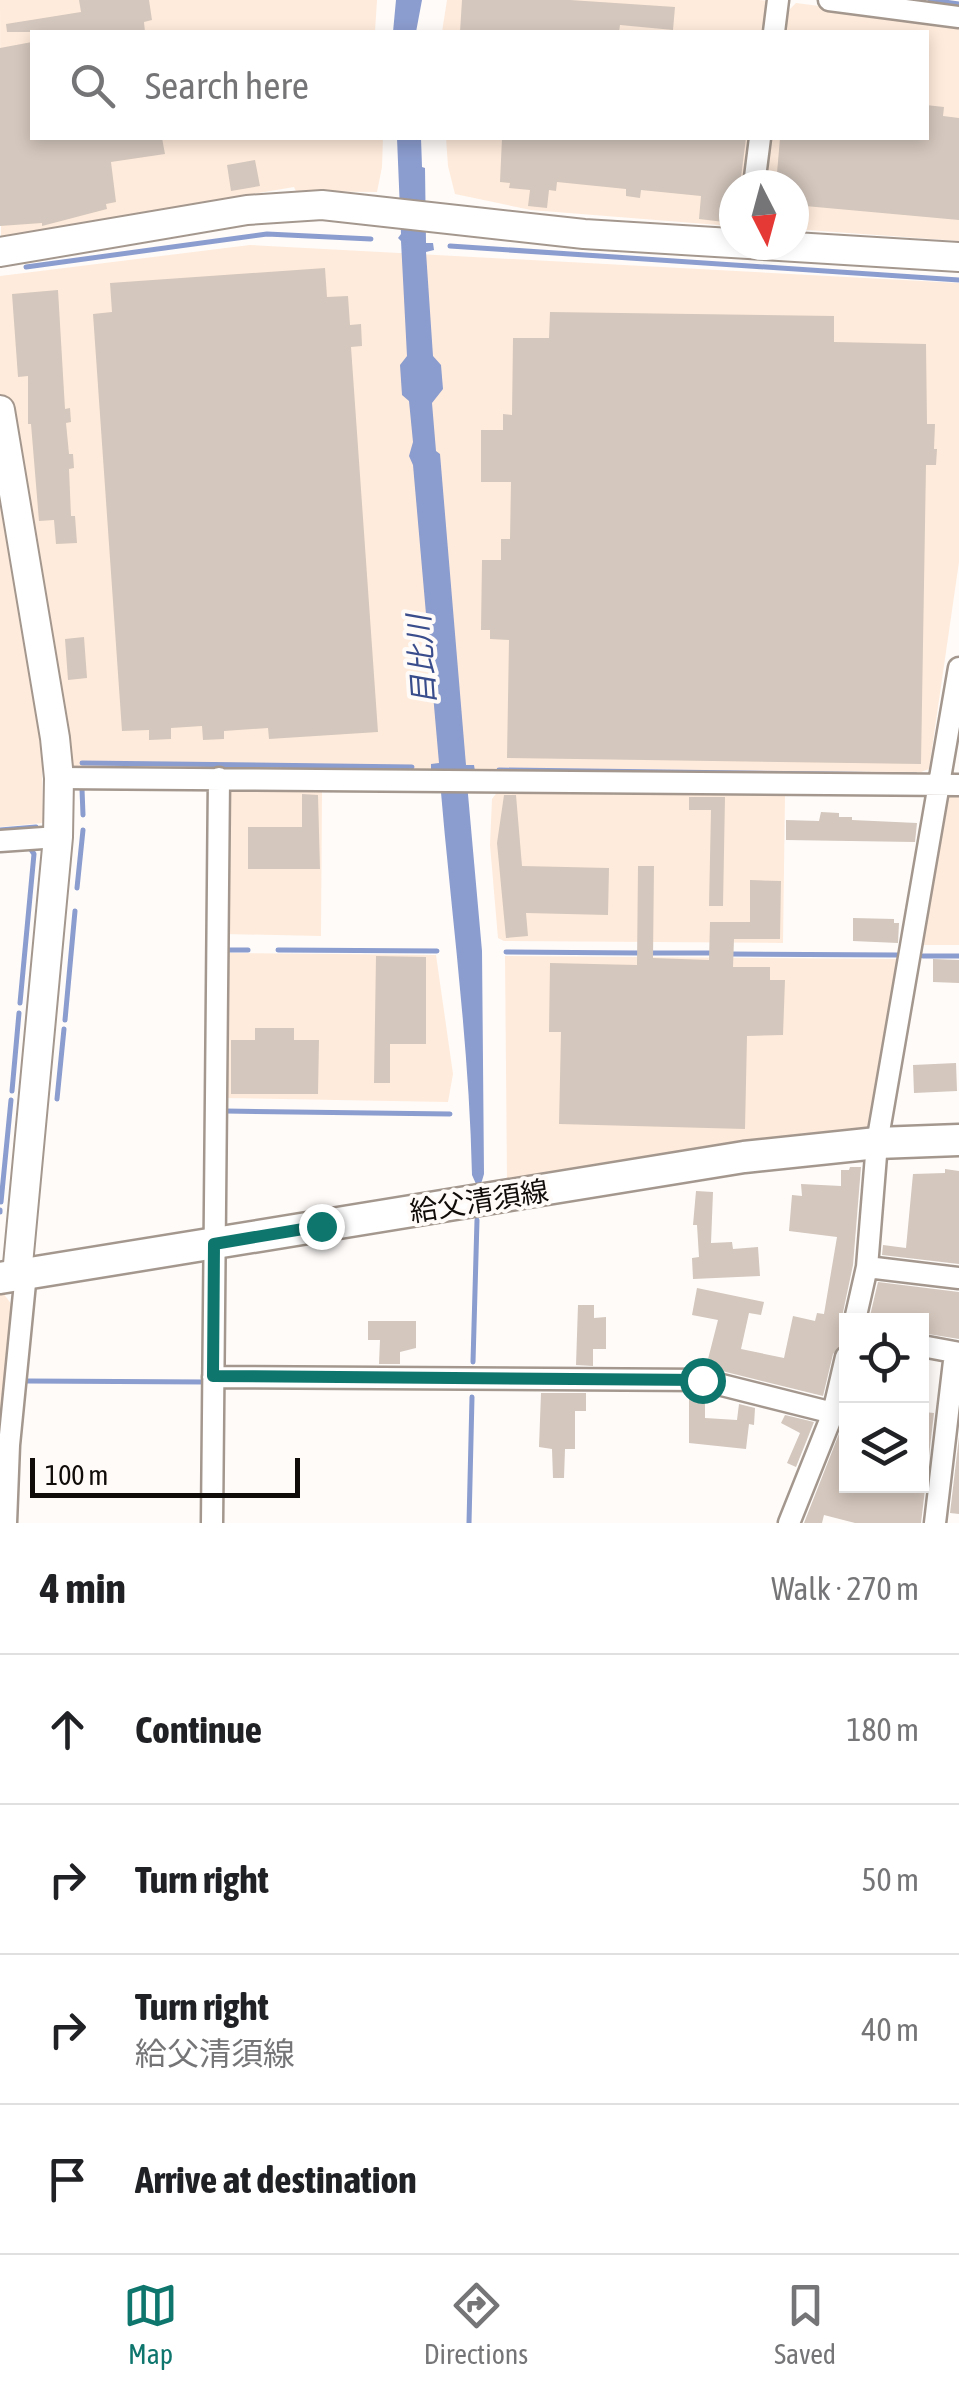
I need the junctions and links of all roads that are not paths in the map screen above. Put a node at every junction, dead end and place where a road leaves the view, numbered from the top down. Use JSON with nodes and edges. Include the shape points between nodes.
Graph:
{"nodes":[{"id":1,"x":778,"y":0,"type":"edge"},
{"id":2,"x":829,"y":0,"type":"edge"},
{"id":3,"x":959,"y":18,"type":"edge"},
{"id":4,"x":774,"y":30,"type":"edge"},
{"id":5,"x":760,"y":140,"type":"edge"},
{"id":6,"x":756,"y":170,"type":"edge"},
{"id":7,"x":719,"y":243,"type":"edge"},
{"id":8,"x":809,"y":249,"type":"edge"},
{"id":9,"x":0,"y":252,"type":"edge"},
{"id":10,"x":959,"y":257,"type":"edge"},
{"id":11,"x":0,"y":410,"type":"edge"},
{"id":12,"x":959,"y":668,"type":"edge"},
{"id":13,"x":59,"y":778,"type":"junction"},
{"id":14,"x":219,"y":778,"type":"junction"},
{"id":15,"x":949,"y":784,"type":"edge"},
{"id":16,"x":58,"y":837,"type":"junction"},
{"id":17,"x":0,"y":842,"type":"edge"},
{"id":18,"x":959,"y":1140,"type":"edge"},
{"id":19,"x":878,"y":1144,"type":"junction"},
{"id":20,"x":214,"y":1244,"type":"junction"},
{"id":21,"x":867,"y":1267,"type":"junction"},
{"id":22,"x":14,"y":1275,"type":"edge"},
{"id":23,"x":959,"y":1278,"type":"edge"},
{"id":24,"x":857,"y":1313,"type":"edge"},
{"id":25,"x":929,"y":1347,"type":"edge"},
{"id":26,"x":957,"y":1353,"type":"edge"},
{"id":27,"x":213,"y":1376,"type":"junction"},
{"id":28,"x":839,"y":1387,"type":"edge"},
{"id":29,"x":833,"y":1412,"type":"junction"},
{"id":30,"x":6,"y":1523,"type":"edge"},
{"id":31,"x":212,"y":1523,"type":"edge"},
{"id":32,"x":789,"y":1523,"type":"edge"},
{"id":33,"x":934,"y":1523,"type":"edge"}],
"edges":[{"from":1,"to":4,"type":"street"},
{"from":2,"to":3,"type":"street"},
{"from":5,"to":6,"type":"street"},
{"from":7,"to":9,"type":"street","via":[[322,205],[247,210]]},
{"from":8,"to":10,"type":"street"},
{"from":11,"to":13,"type":"street"},
{"from":12,"to":15,"type":"street"},
{"from":13,"to":14,"type":"street"},
{"from":13,"to":16,"type":"street"},
{"from":14,"to":15,"type":"street"},
{"from":14,"to":20,"type":"street"},
{"from":15,"to":19,"type":"street"},
{"from":16,"to":17,"type":"street"},
{"from":16,"to":22,"type":"street"},
{"from":18,"to":19,"type":"main road","name":"給父清須線"},
{"from":19,"to":20,"type":"main road","name":"給父清須線","via":[[744,1157]]},
{"from":19,"to":21,"type":"street"},
{"from":20,"to":22,"type":"main road","name":"給父清須線"},
{"from":20,"to":27,"type":"street"},
{"from":21,"to":23,"type":"street"},
{"from":21,"to":24,"type":"street"},
{"from":22,"to":30,"type":"street"},
{"from":25,"to":26,"type":"street"},
{"from":26,"to":33,"type":"street"},
{"from":27,"to":29,"type":"street","via":[[702,1380]]},
{"from":27,"to":31,"type":"street"},
{"from":28,"to":29,"type":"street"},
{"from":29,"to":32,"type":"street"}]}
